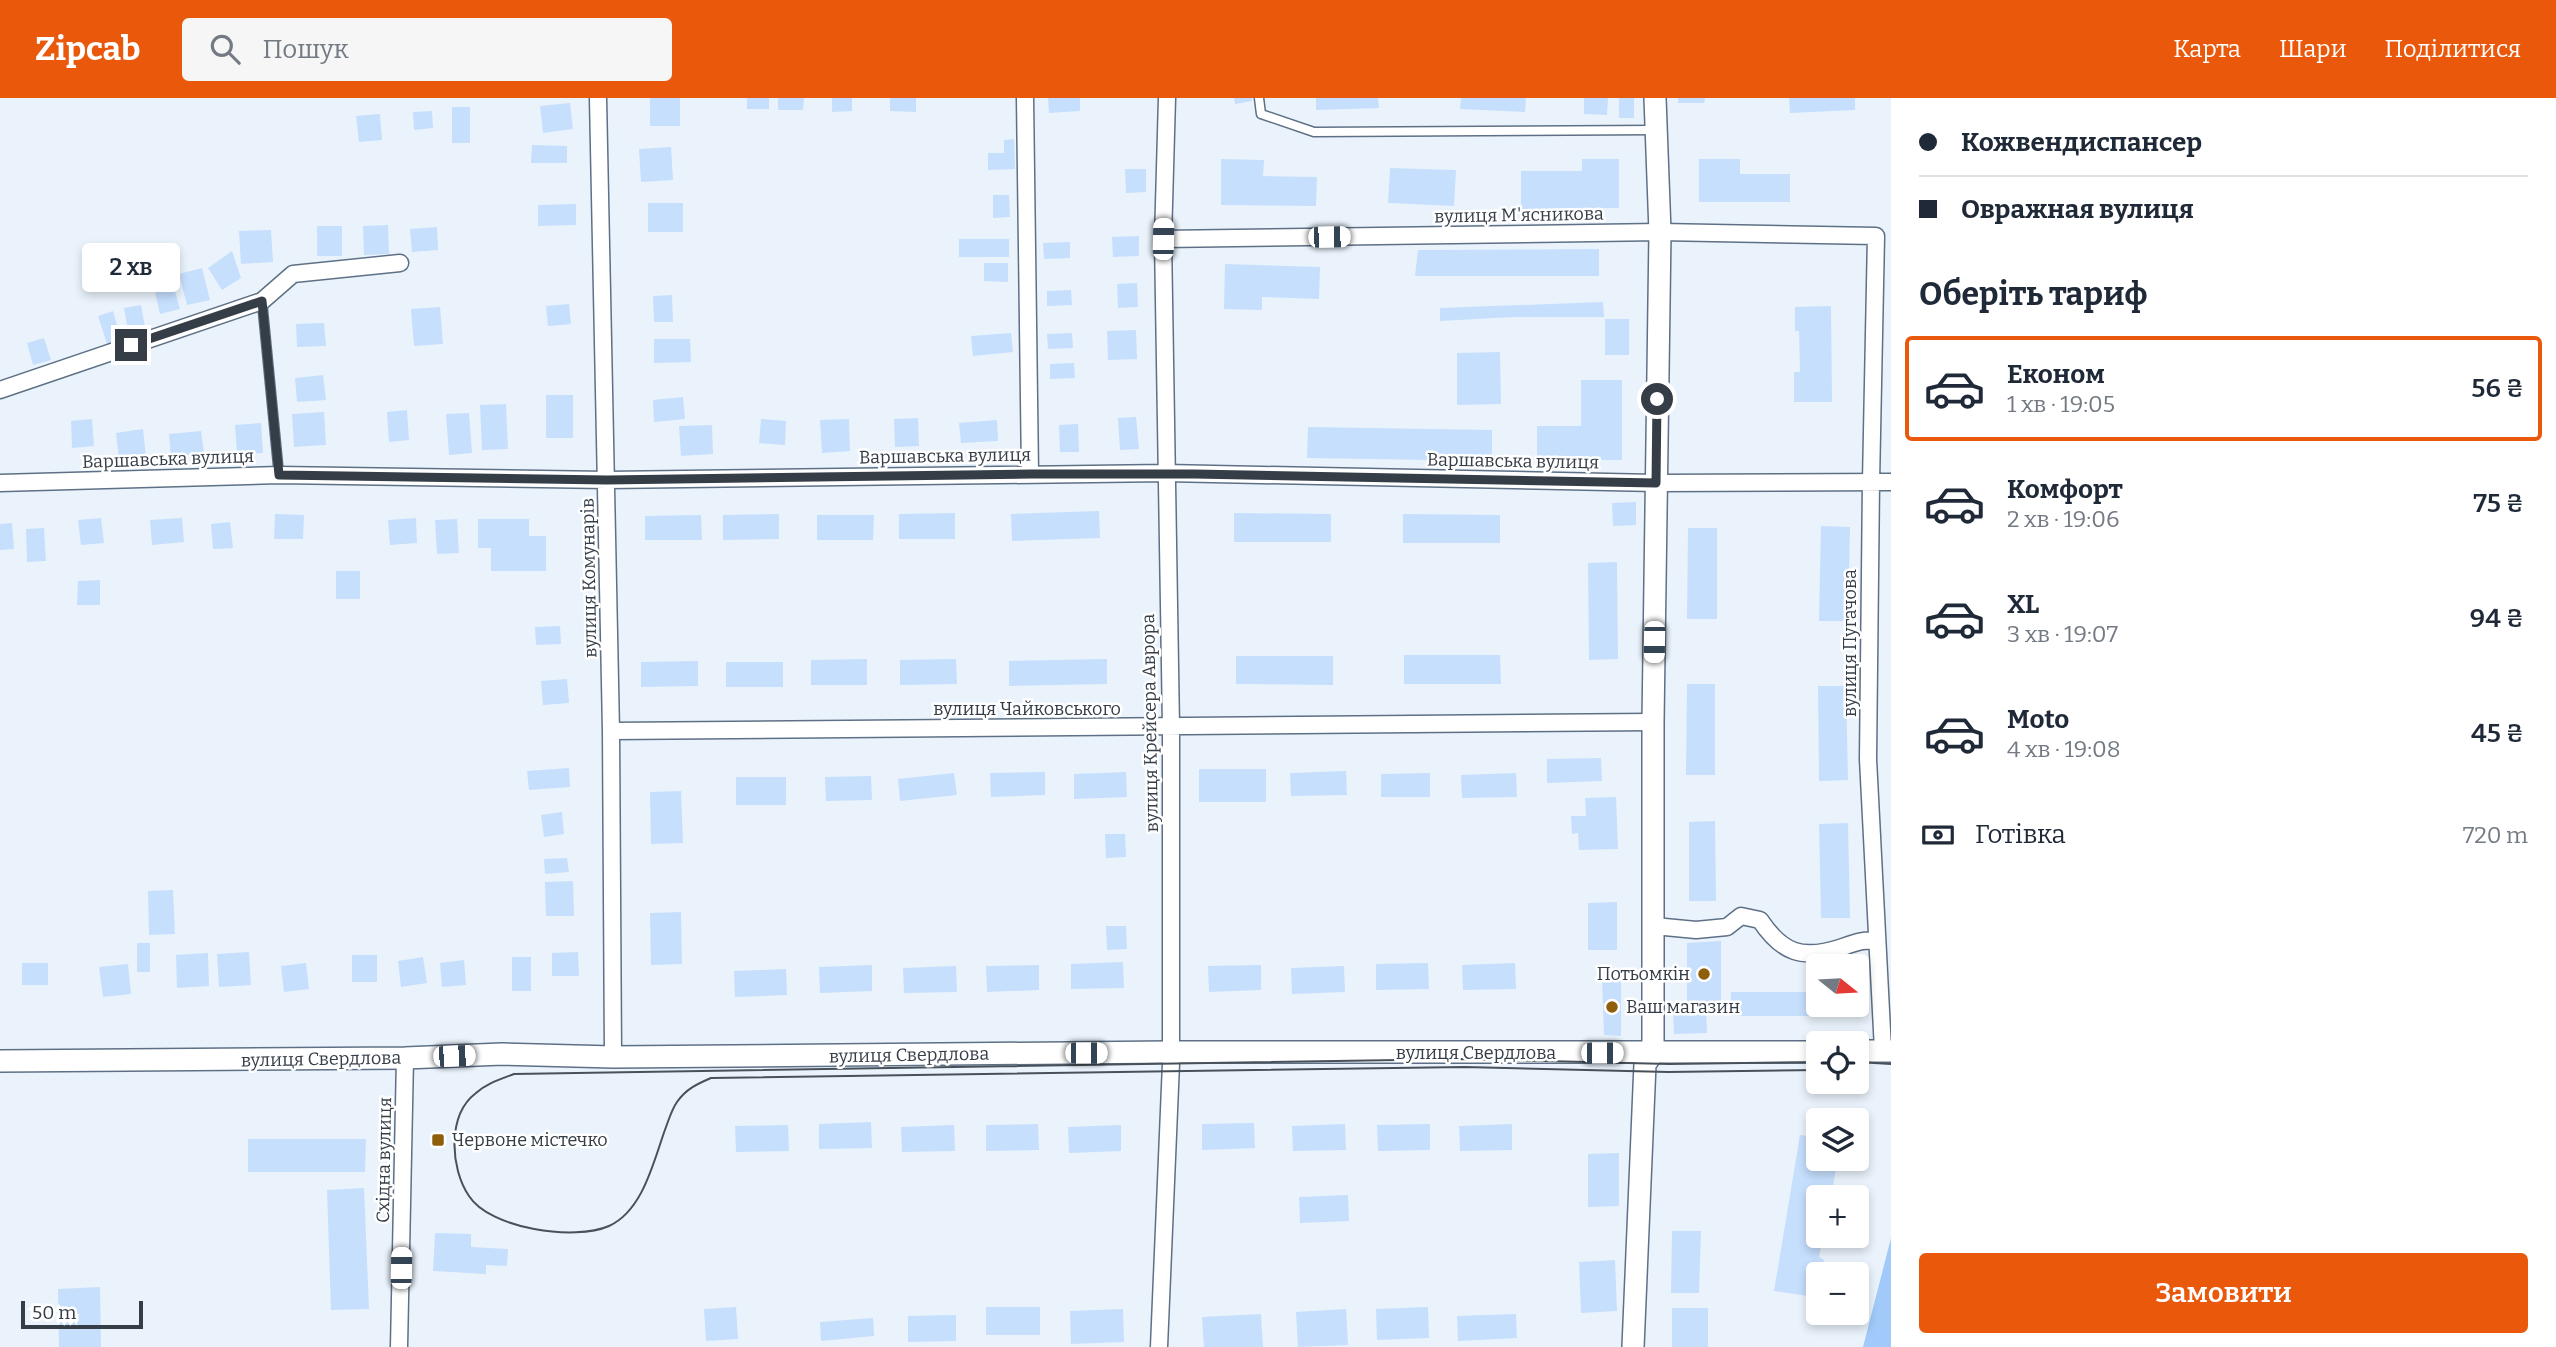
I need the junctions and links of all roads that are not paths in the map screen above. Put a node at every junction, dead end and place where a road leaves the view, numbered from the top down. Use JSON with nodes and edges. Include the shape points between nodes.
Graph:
{"nodes":[{"id":1,"x":598,"y":98,"type":"edge"},
{"id":2,"x":1025,"y":98,"type":"edge"},
{"id":3,"x":1167,"y":98,"type":"edge"},
{"id":4,"x":1259,"y":98,"type":"edge"},
{"id":5,"x":1655,"y":98,"type":"edge"},
{"id":6,"x":1656,"y":130,"type":"junction"},
{"id":7,"x":1660,"y":232,"type":"junction"},
{"id":8,"x":1876,"y":236,"type":"joint"},
{"id":9,"x":1163,"y":239,"type":"junction"},
{"id":10,"x":400,"y":262,"type":"dead end"},
{"id":11,"x":262,"y":301,"type":"junction"},
{"id":12,"x":0,"y":390,"type":"edge"},
{"id":13,"x":1030,"y":474,"type":"junction"},
{"id":14,"x":1166,"y":474,"type":"junction"},
{"id":15,"x":279,"y":475,"type":"junction"},
{"id":16,"x":607,"y":480,"type":"junction"},
{"id":17,"x":1871,"y":482,"type":"junction"},
{"id":18,"x":1891,"y":482,"type":"edge"},
{"id":19,"x":0,"y":483,"type":"edge"},
{"id":20,"x":1656,"y":483,"type":"junction"},
{"id":21,"x":1653,"y":722,"type":"junction"},
{"id":22,"x":1171,"y":727,"type":"junction"},
{"id":23,"x":611,"y":732,"type":"junction"},
{"id":24,"x":1654,"y":926,"type":"junction"},
{"id":25,"x":1877,"y":942,"type":"junction"},
{"id":26,"x":1869,"y":1051,"type":"edge"},
{"id":27,"x":1887,"y":1051,"type":"edge"},
{"id":28,"x":1170,"y":1052,"type":"junction"},
{"id":29,"x":1806,"y":1052,"type":"edge"},
{"id":30,"x":1653,"y":1053,"type":"junction"},
{"id":31,"x":405,"y":1058,"type":"junction"},
{"id":32,"x":613,"y":1058,"type":"junction"},
{"id":33,"x":0,"y":1060,"type":"edge"},
{"id":34,"x":399,"y":1347,"type":"edge"},
{"id":35,"x":1159,"y":1347,"type":"edge"},
{"id":36,"x":1633,"y":1347,"type":"edge"}],
"edges":[{"from":1,"to":16,"type":"street","name":"вулиця Комунарів"},
{"from":2,"to":13,"type":"street"},
{"from":3,"to":9,"type":"street","name":"вулиця Крейсера Аврора"},
{"from":4,"to":6,"type":"lane","via":[[1261,114],[1314,132]]},
{"from":5,"to":6,"type":"street"},
{"from":6,"to":7,"type":"street"},
{"from":7,"to":8,"type":"street","name":"вулиця М'ясникова"},
{"from":7,"to":9,"type":"street","name":"вулиця М'ясникова"},
{"from":7,"to":20,"type":"street"},
{"from":8,"to":17,"type":"street","name":"вулиця Пугачова"},
{"from":9,"to":14,"type":"street","name":"вулиця Крейсера Аврора"},
{"from":10,"to":11,"type":"street","via":[[293,274]]},
{"from":11,"to":12,"type":"street"},
{"from":11,"to":15,"type":"lane"},
{"from":13,"to":14,"type":"street","name":"Варшавська вулиця"},
{"from":13,"to":16,"type":"street","name":"Варшавська вулиця"},
{"from":14,"to":20,"type":"street","name":"Варшавська вулиця"},
{"from":14,"to":22,"type":"street","name":"вулиця Крейсера Аврора"},
{"from":15,"to":16,"type":"street","name":"Варшавська вулиця"},
{"from":15,"to":19,"type":"street","name":"Варшавська вулиця"},
{"from":16,"to":23,"type":"street","name":"вулиця Комунарів"},
{"from":17,"to":18,"type":"street","name":"Варшавська вулиця"},
{"from":17,"to":20,"type":"street","name":"Варшавська вулиця"},
{"from":17,"to":25,"type":"street","name":"вулиця Пугачова","via":[[1868,759]]},
{"from":20,"to":21,"type":"street"},
{"from":21,"to":22,"type":"street","name":"вулиця Чайковського"},
{"from":21,"to":24,"type":"street"},
{"from":22,"to":23,"type":"street","name":"вулиця Чайковського"},
{"from":22,"to":28,"type":"street","name":"вулиця Крейсера Аврора"},
{"from":23,"to":32,"type":"street","name":"вулиця Комунарів"},
{"from":24,"to":25,"type":"street","via":[[1727,927],[1741,916],[1760,920],[1779,945],[1814,955],[1863,939]]},
{"from":24,"to":30,"type":"street"},
{"from":25,"to":27,"type":"street","name":"вулиця Пугачова"},
{"from":26,"to":27,"type":"street"},
{"from":28,"to":30,"type":"street","name":"вулиця Свердлова"},
{"from":28,"to":32,"type":"street","name":"вулиця Свердлова"},
{"from":28,"to":35,"type":"street","name":"вулиця Крейсера Аврора"},
{"from":29,"to":30,"type":"street","name":"вулиця Свердлова"},
{"from":30,"to":36,"type":"street","via":[[1645,1064]]},
{"from":31,"to":32,"type":"street","name":"вулиця Свердлова"},
{"from":31,"to":33,"type":"street","name":"вулиця Свердлова"},
{"from":31,"to":34,"type":"street","name":"Східна вулиця"}]}
